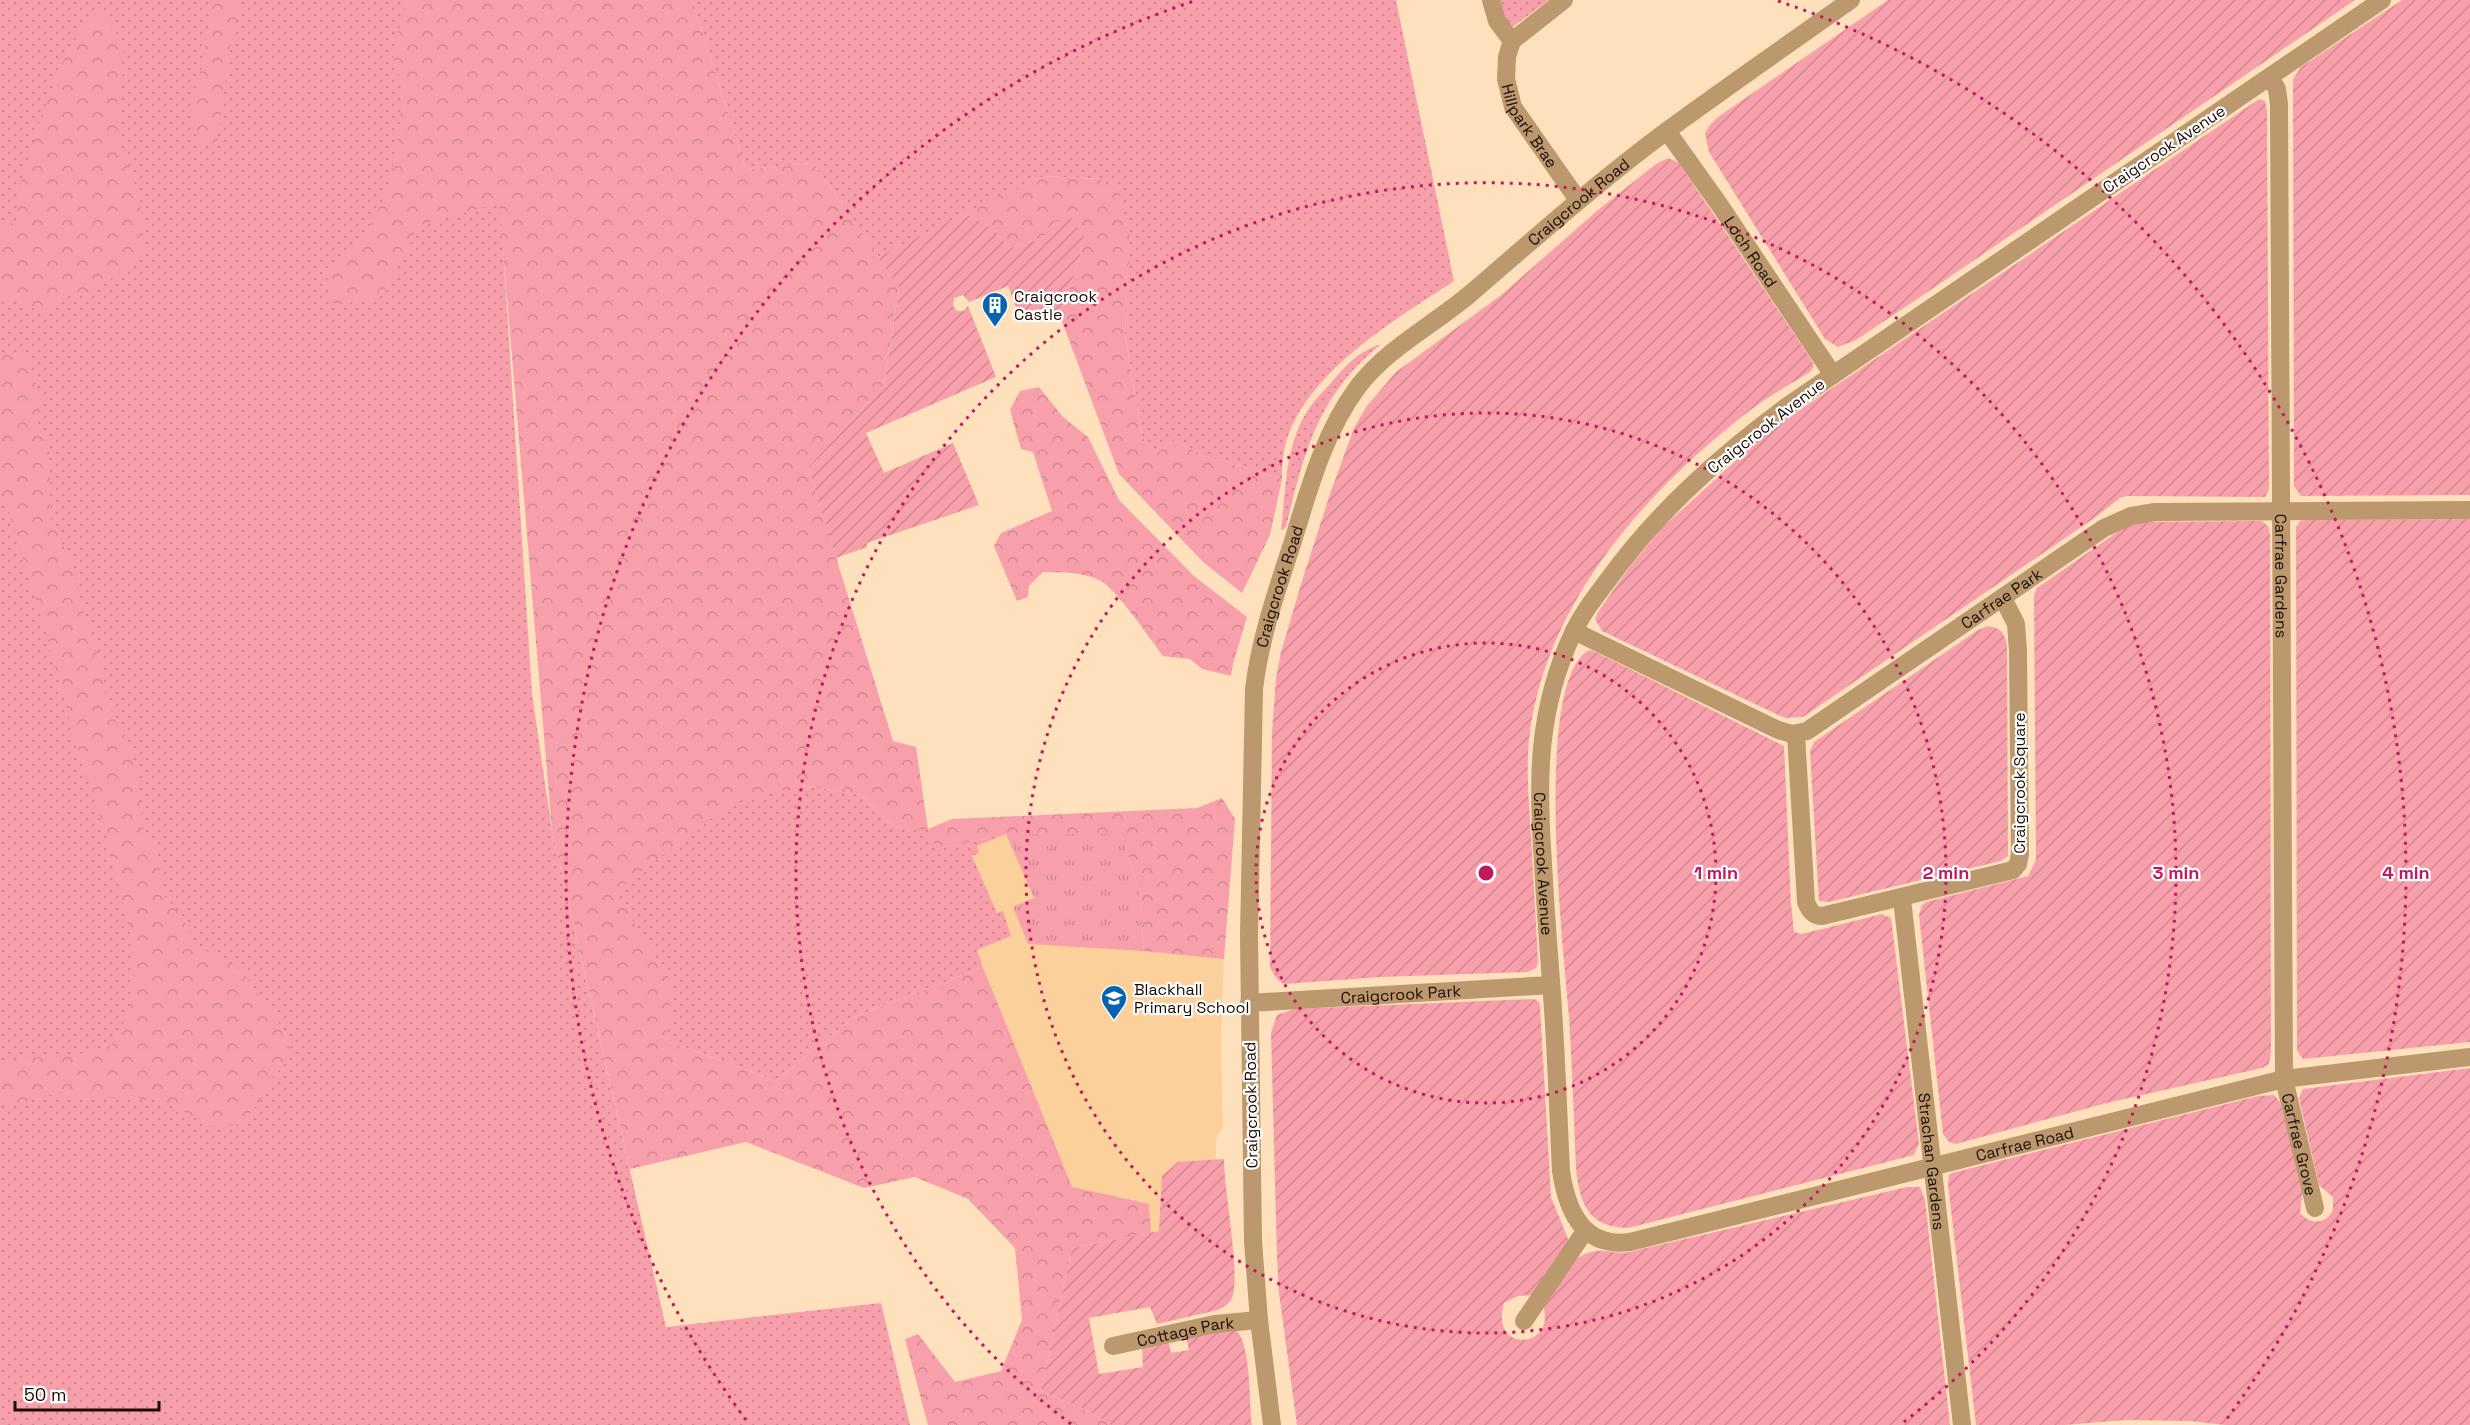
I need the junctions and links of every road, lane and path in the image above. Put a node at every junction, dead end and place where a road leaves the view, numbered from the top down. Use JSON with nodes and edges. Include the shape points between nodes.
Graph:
{"nodes":[{"id":1,"x":1491,"y":0,"type":"edge"},
{"id":2,"x":1564,"y":0,"type":"edge"},
{"id":3,"x":1851,"y":0,"type":"edge"},
{"id":4,"x":2382,"y":0,"type":"edge"},
{"id":5,"x":1512,"y":41,"type":"junction"},
{"id":6,"x":2270,"y":77,"type":"junction"},
{"id":7,"x":1667,"y":130,"type":"junction"},
{"id":8,"x":1578,"y":201,"type":"junction"},
{"id":9,"x":1833,"y":375,"type":"junction"},
{"id":10,"x":2470,"y":510,"type":"edge"},
{"id":11,"x":2282,"y":511,"type":"junction"},
{"id":12,"x":2003,"y":598,"type":"junction"},
{"id":13,"x":1574,"y":631,"type":"junction"},
{"id":14,"x":1796,"y":735,"type":"junction"},
{"id":15,"x":1902,"y":898,"type":"junction"},
{"id":16,"x":1551,"y":985,"type":"junction"},
{"id":17,"x":1249,"y":1003,"type":"junction"},
{"id":18,"x":2470,"y":1057,"type":"edge"},
{"id":19,"x":2284,"y":1079,"type":"junction"},
{"id":20,"x":1933,"y":1166,"type":"junction"},
{"id":21,"x":2315,"y":1208,"type":"dead end"},
{"id":22,"x":1585,"y":1231,"type":"junction"},
{"id":23,"x":1259,"y":1320,"type":"junction"},
{"id":24,"x":1524,"y":1321,"type":"dead end"},
{"id":25,"x":1113,"y":1346,"type":"dead end"},
{"id":26,"x":1272,"y":1425,"type":"edge"},
{"id":27,"x":1962,"y":1425,"type":"edge"}],
"edges":[{"from":1,"to":5,"type":"street","via":[[1497,21]]},
{"from":2,"to":5,"type":"street"},
{"from":3,"to":7,"type":"street","name":"Craigcrook Road"},
{"from":4,"to":6,"type":"street","name":"Craigcrook Avenue"},
{"from":5,"to":8,"type":"street","name":"Hillpark Brae","via":[[1506,79],[1513,107]]},
{"from":6,"to":9,"type":"street","name":"Craigcrook Avenue"},
{"from":6,"to":11,"type":"street","name":"Carfrae Gardens","via":[[2279,104]]},
{"from":7,"to":8,"type":"street","name":"Craigcrook Road"},
{"from":7,"to":9,"type":"street","name":"Loch Road"},
{"from":8,"to":17,"type":"street","name":"Craigcrook Road","via":[[1460,302],[1396,347],[1358,387],[1323,449],[1268,618],[1256,668]]},
{"from":9,"to":13,"type":"street","name":"Craigcrook Avenue","via":[[1748,436],[1682,495],[1631,550]]},
{"from":10,"to":11,"type":"street","name":"Carfrae Park"},
{"from":11,"to":12,"type":"street","name":"Carfrae Park","via":[[2155,512],[2131,516],[2104,528]]},
{"from":11,"to":19,"type":"street","name":"Carfrae Gardens"},
{"from":12,"to":14,"type":"street","name":"Carfrae Park"},
{"from":12,"to":15,"type":"street","name":"Craigcrook Square","via":[[2013,614],[2017,635],[2019,864],[2009,872]]},
{"from":13,"to":14,"type":"street"},
{"from":13,"to":16,"type":"street","name":"Craigcrook Avenue","via":[[1548,701],[1539,760]]},
{"from":14,"to":15,"type":"street","name":"Craigcrook Square","via":[[1808,908],[1822,916]]},
{"from":15,"to":20,"type":"street","name":"Strachan Gardens"},
{"from":16,"to":17,"type":"street","name":"Craigcrook Park"},
{"from":16,"to":22,"type":"street","name":"Craigcrook Avenue","via":[[1561,1171],[1569,1202]]},
{"from":17,"to":23,"type":"street","name":"Craigcrook Road","via":[[1253,1241]]},
{"from":18,"to":19,"type":"street","name":"Carfrae Road"},
{"from":19,"to":20,"type":"street","name":"Carfrae Road"},
{"from":19,"to":21,"type":"street","name":"Carfrae Grove"},
{"from":20,"to":22,"type":"street","name":"Carfrae Road","via":[[1630,1242],[1604,1241]]},
{"from":20,"to":27,"type":"street","name":"Strachan Gardens"},
{"from":22,"to":24,"type":"street"},
{"from":23,"to":25,"type":"street","name":"Cottage Park","via":[[1215,1324]]},
{"from":23,"to":26,"type":"street","name":"Craigcrook Road"}]}
